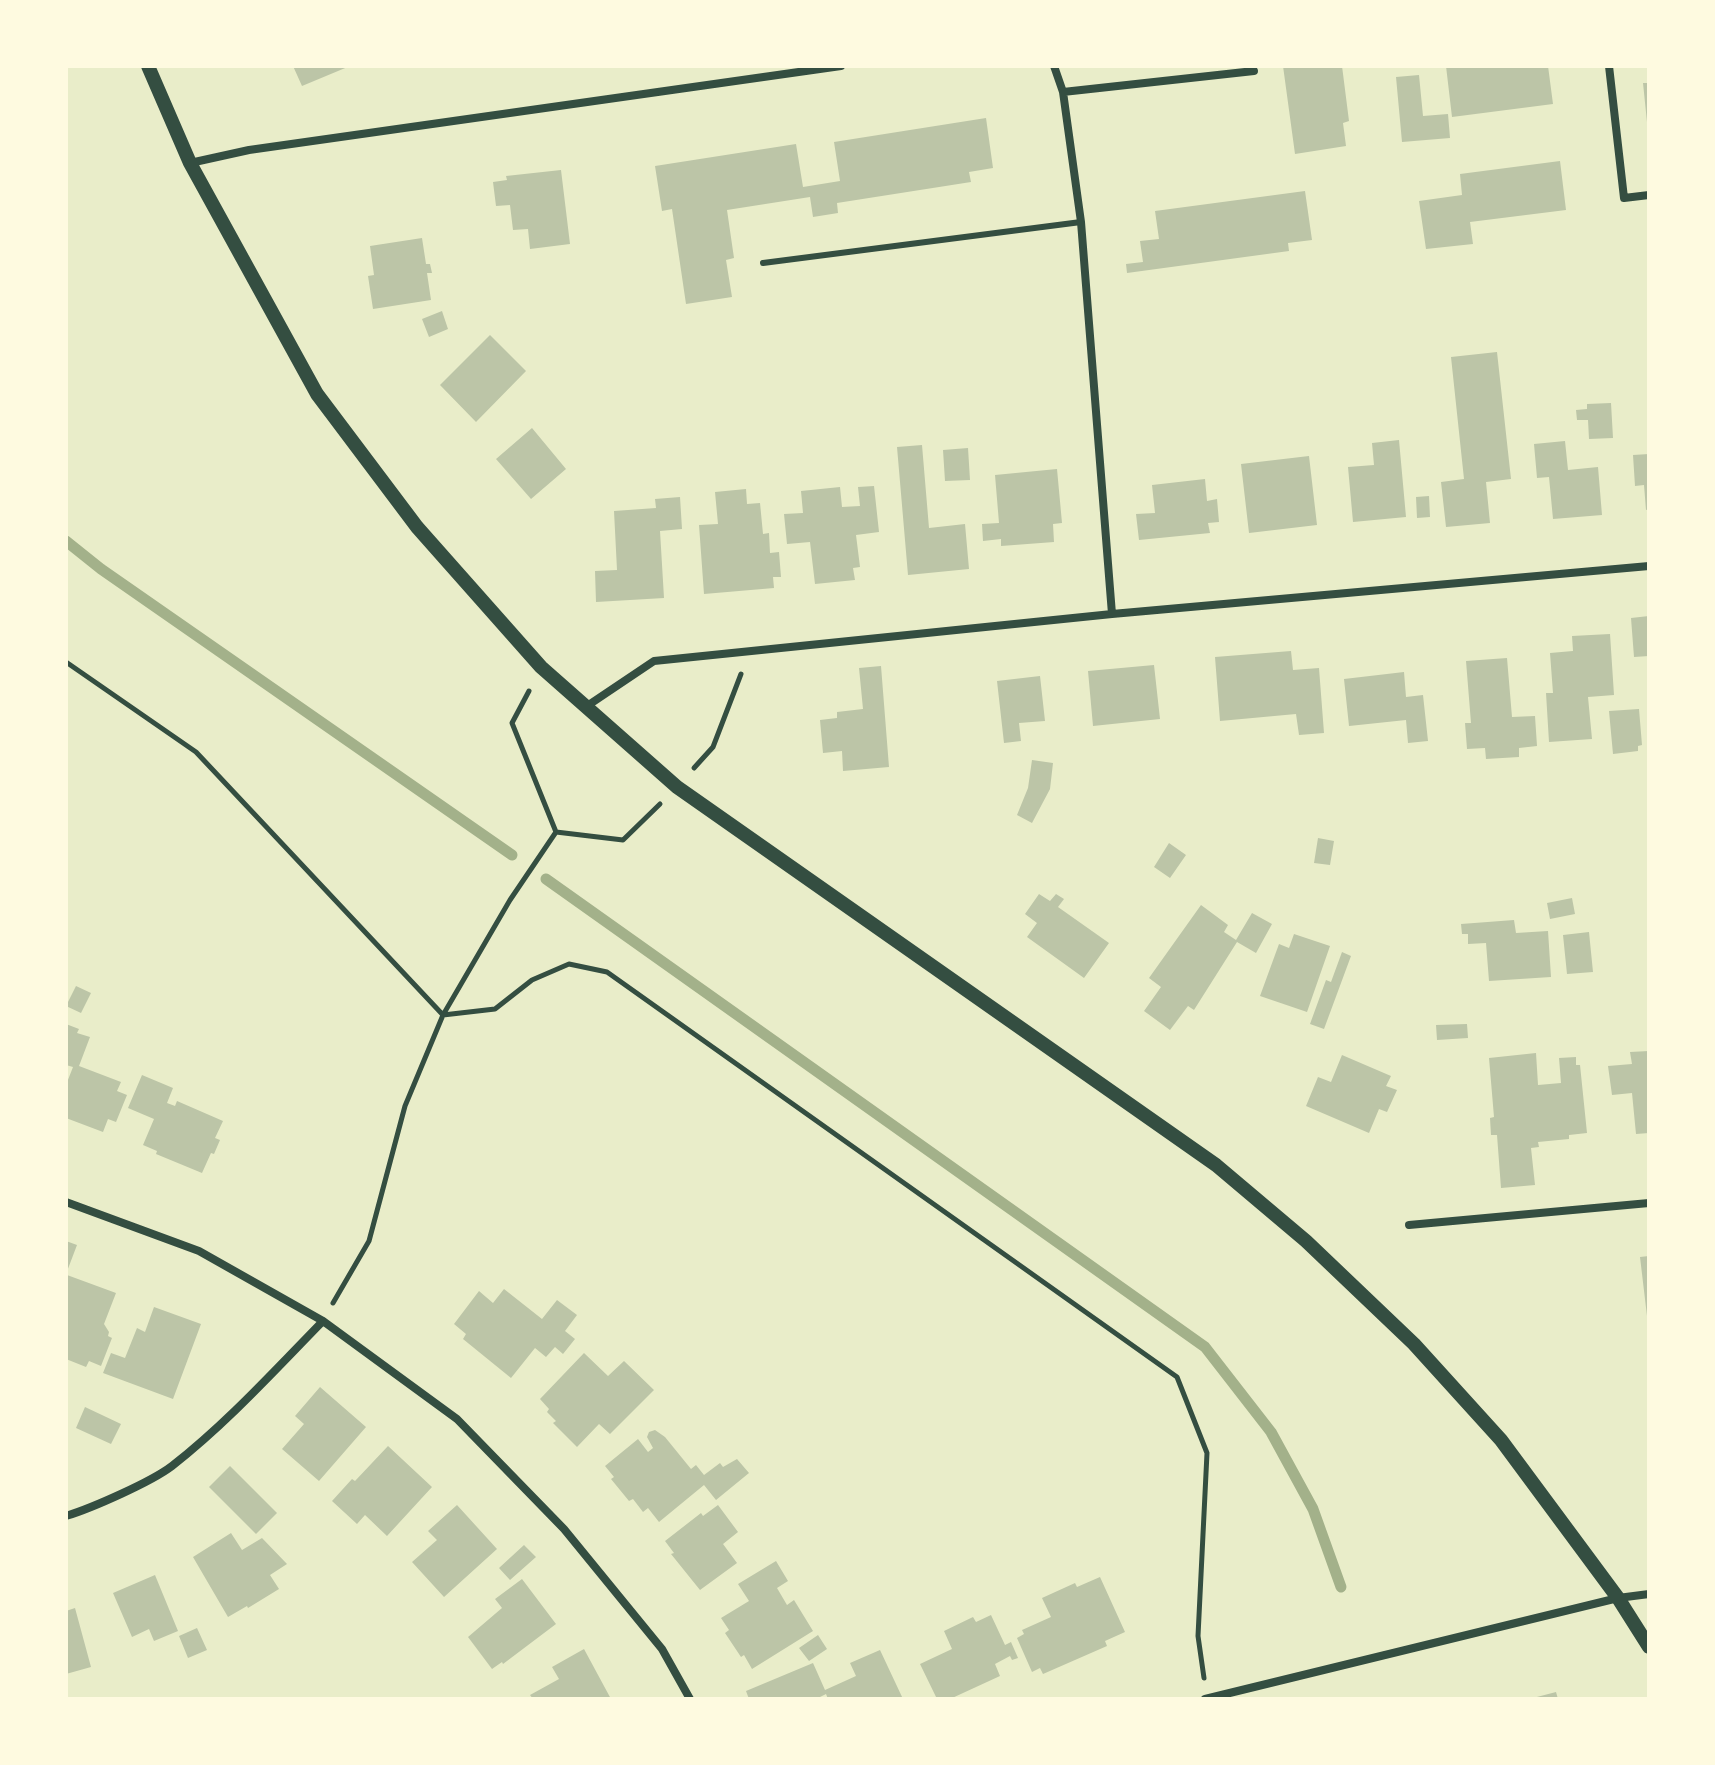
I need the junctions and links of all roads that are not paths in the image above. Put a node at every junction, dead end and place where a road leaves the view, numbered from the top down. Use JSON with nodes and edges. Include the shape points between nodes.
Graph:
{"nodes":[{"id":1,"x":148,"y":66,"type":"edge"},
{"id":2,"x":841,"y":66,"type":"edge"},
{"id":3,"x":1054,"y":66,"type":"edge"},
{"id":4,"x":1609,"y":66,"type":"edge"},
{"id":5,"x":785,"y":70,"type":"edge"},
{"id":6,"x":1254,"y":71,"type":"dead end"},
{"id":7,"x":1063,"y":92,"type":"junction"},
{"id":8,"x":190,"y":163,"type":"junction"},
{"id":9,"x":1649,"y":195,"type":"edge"},
{"id":10,"x":1081,"y":222,"type":"junction"},
{"id":11,"x":763,"y":263,"type":"dead end"},
{"id":12,"x":1649,"y":566,"type":"edge"},
{"id":13,"x":1112,"y":614,"type":"junction"},
{"id":14,"x":587,"y":706,"type":"junction"},
{"id":15,"x":66,"y":1202,"type":"edge"},
{"id":16,"x":1649,"y":1203,"type":"edge"},
{"id":17,"x":1409,"y":1225,"type":"dead end"},
{"id":18,"x":323,"y":1321,"type":"junction"},
{"id":19,"x":66,"y":1516,"type":"edge"},
{"id":20,"x":1649,"y":1594,"type":"edge"},
{"id":21,"x":1618,"y":1598,"type":"junction"},
{"id":22,"x":1649,"y":1647,"type":"edge"},
{"id":23,"x":690,"y":1699,"type":"edge"},
{"id":24,"x":1206,"y":1699,"type":"edge"}],
"edges":[{"from":1,"to":8,"type":"street"},
{"from":2,"to":5,"type":"street"},
{"from":3,"to":7,"type":"street"},
{"from":4,"to":9,"type":"street","via":[[1624,198]]},
{"from":5,"to":8,"type":"street"},
{"from":6,"to":7,"type":"street"},
{"from":7,"to":10,"type":"street"},
{"from":8,"to":14,"type":"street","via":[[317,394],[417,527],[541,667]]},
{"from":10,"to":11,"type":"lane"},
{"from":10,"to":13,"type":"street"},
{"from":12,"to":13,"type":"street"},
{"from":13,"to":14,"type":"street","via":[[654,661]]},
{"from":14,"to":21,"type":"street","via":[[677,787],[1216,1165],[1306,1241],[1414,1344],[1501,1440]]},
{"from":15,"to":18,"type":"street","via":[[199,1251]]},
{"from":16,"to":17,"type":"street"},
{"from":18,"to":19,"type":"street","via":[[237,1409],[169,1468]]},
{"from":18,"to":23,"type":"street","via":[[457,1419],[564,1529],[662,1649]]},
{"from":20,"to":21,"type":"street"},
{"from":21,"to":22,"type":"street"},
{"from":21,"to":24,"type":"street"}]}
